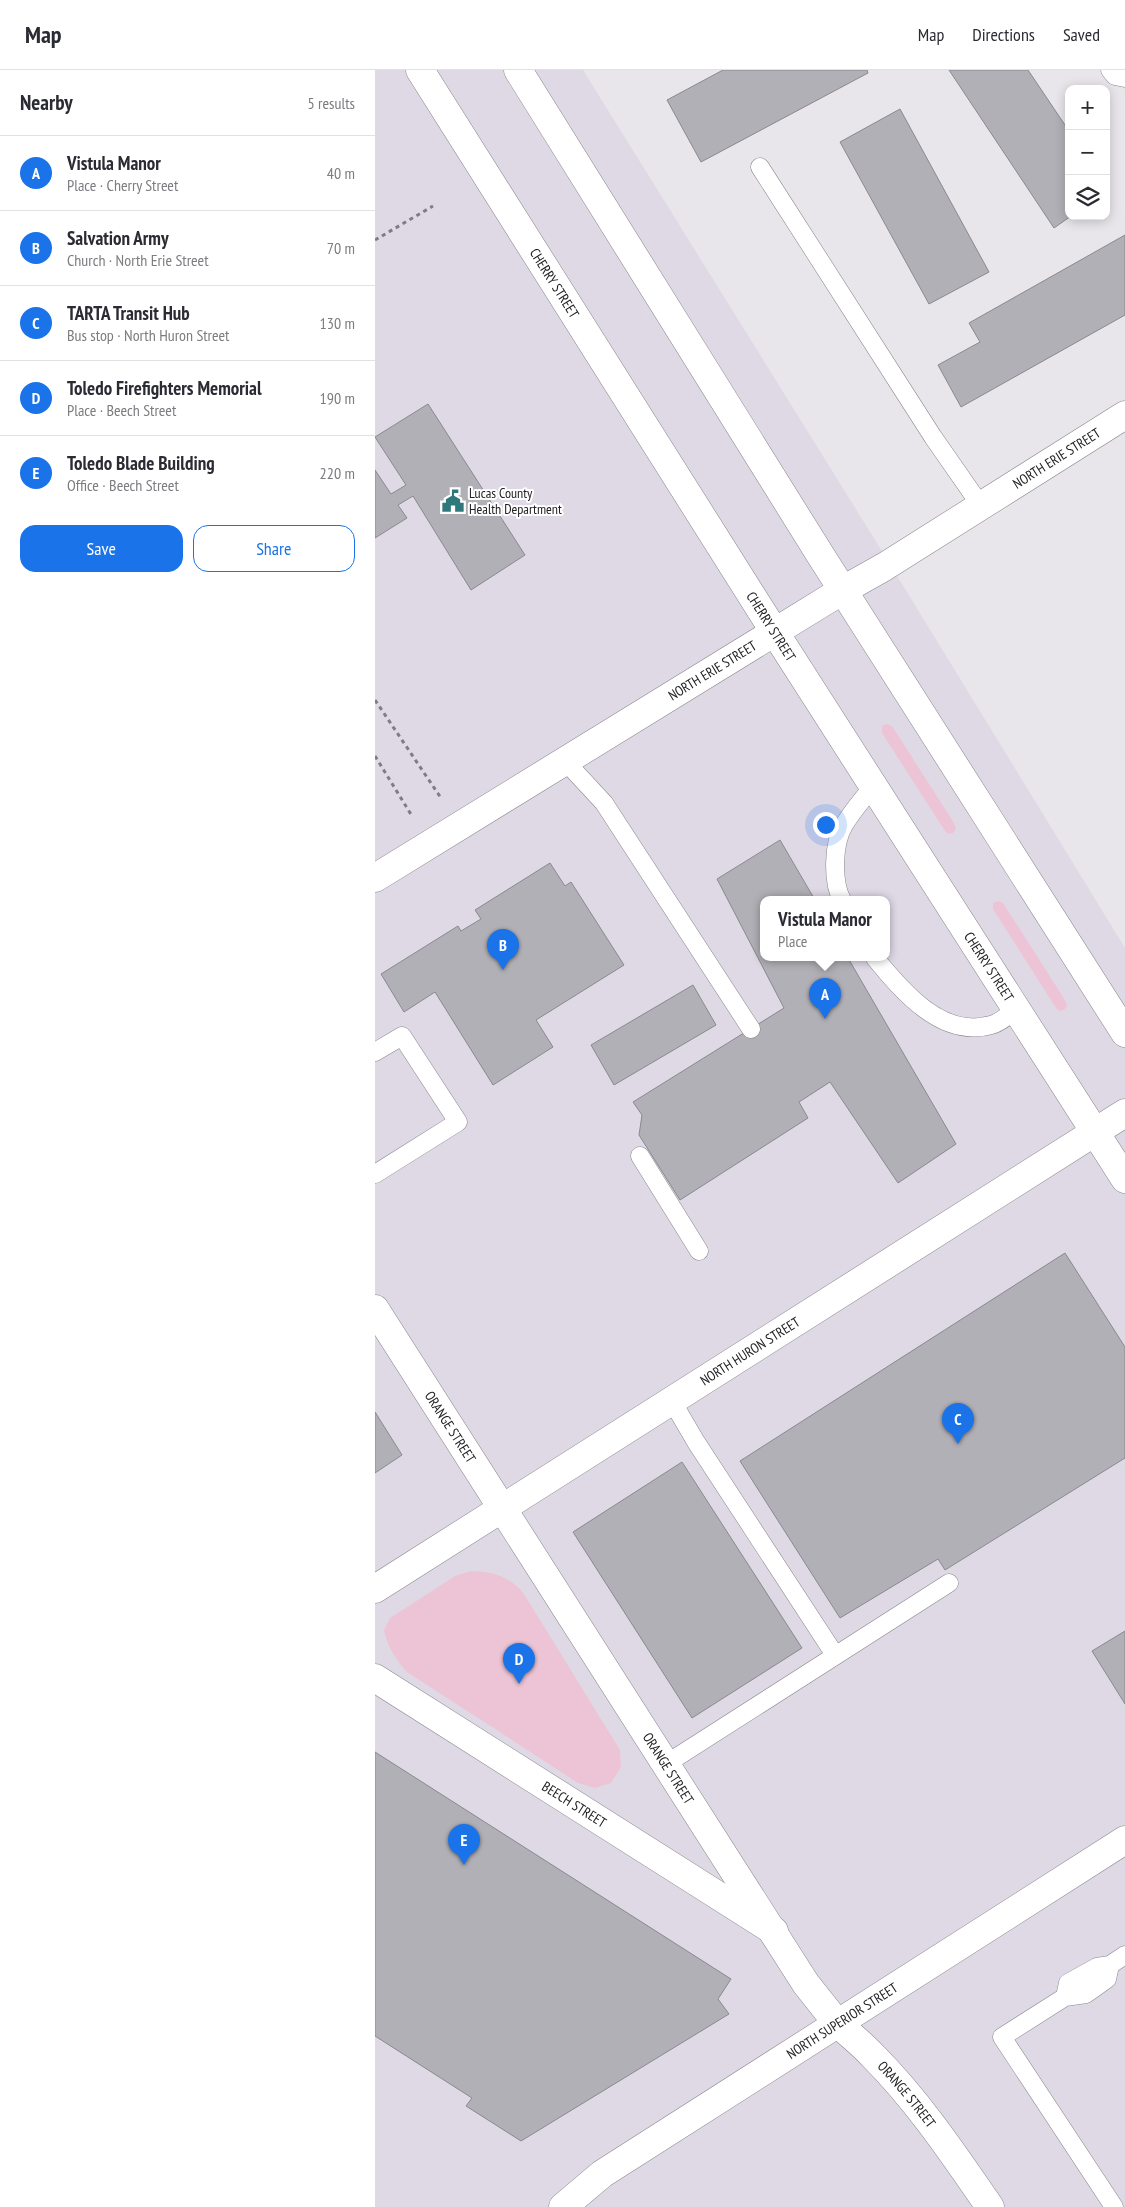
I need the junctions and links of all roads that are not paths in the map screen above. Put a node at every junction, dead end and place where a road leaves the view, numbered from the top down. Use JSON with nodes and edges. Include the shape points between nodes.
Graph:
{"nodes":[{"id":1,"x":421,"y":70,"type":"edge"},
{"id":2,"x":518,"y":70,"type":"edge"},
{"id":3,"x":1110,"y":70,"type":"edge"},
{"id":4,"x":1125,"y":78,"type":"edge"},
{"id":5,"x":760,"y":167,"type":"dead end"},
{"id":6,"x":1125,"y":417,"type":"edge"},
{"id":7,"x":981,"y":506,"type":"junction"},
{"id":8,"x":843,"y":590,"type":"junction"},
{"id":9,"x":774,"y":631,"type":"junction"},
{"id":10,"x":565,"y":760,"type":"junction"},
{"id":11,"x":874,"y":784,"type":"junction"},
{"id":12,"x":375,"y":878,"type":"edge"},
{"id":13,"x":841,"y":896,"type":"edge"},
{"id":14,"x":877,"y":961,"type":"edge"},
{"id":15,"x":1017,"y":1008,"type":"junction"},
{"id":16,"x":751,"y":1029,"type":"dead end"},
{"id":17,"x":1125,"y":1033,"type":"edge"},
{"id":18,"x":375,"y":1052,"type":"edge"},
{"id":19,"x":1125,"y":1114,"type":"edge"},
{"id":20,"x":1095,"y":1133,"type":"junction"},
{"id":21,"x":640,"y":1156,"type":"dead end"},
{"id":22,"x":375,"y":1174,"type":"edge"},
{"id":23,"x":1125,"y":1180,"type":"edge"},
{"id":24,"x":699,"y":1251,"type":"dead end"},
{"id":25,"x":375,"y":1309,"type":"edge"},
{"id":26,"x":672,"y":1401,"type":"junction"},
{"id":27,"x":501,"y":1509,"type":"junction"},
{"id":28,"x":949,"y":1584,"type":"dead end"},
{"id":29,"x":375,"y":1589,"type":"edge"},
{"id":30,"x":835,"y":1656,"type":"junction"},
{"id":31,"x":375,"y":1678,"type":"edge"},
{"id":32,"x":666,"y":1764,"type":"junction"},
{"id":33,"x":1125,"y":1840,"type":"edge"},
{"id":34,"x":773,"y":1930,"type":"junction"},
{"id":35,"x":1125,"y":1955,"type":"edge"},
{"id":36,"x":837,"y":2023,"type":"junction"},
{"id":37,"x":563,"y":2207,"type":"edge"},
{"id":38,"x":990,"y":2207,"type":"edge"},
{"id":39,"x":1114,"y":2207,"type":"edge"}],
"edges":[{"from":1,"to":9,"type":"street","name":"CHERRY STREET"},
{"from":2,"to":8,"type":"street"},
{"from":3,"to":4,"type":"lane","via":[[1115,76]]},
{"from":5,"to":7,"type":"lane","via":[[933,437]]},
{"from":6,"to":7,"type":"street","name":"NORTH ERIE STREET"},
{"from":7,"to":8,"type":"street","name":"NORTH ERIE STREET"},
{"from":8,"to":9,"type":"street","name":"NORTH ERIE STREET"},
{"from":8,"to":17,"type":"street"},
{"from":9,"to":10,"type":"street","name":"NORTH ERIE STREET"},
{"from":9,"to":11,"type":"street","name":"CHERRY STREET"},
{"from":10,"to":12,"type":"street","name":"NORTH ERIE STREET"},
{"from":10,"to":16,"type":"lane","via":[[604,802]]},
{"from":11,"to":13,"type":"lane","via":[[843,826],[835,876]]},
{"from":11,"to":15,"type":"street","name":"CHERRY STREET"},
{"from":14,"to":15,"type":"lane","via":[[920,1006],[946,1022],[972,1028],[993,1025]]},
{"from":15,"to":20,"type":"street","name":"CHERRY STREET"},
{"from":18,"to":22,"type":"lane","via":[[402,1036],[458,1122]]},
{"from":19,"to":20,"type":"street","name":"NORTH HURON STREET"},
{"from":20,"to":23,"type":"street","name":"CHERRY STREET"},
{"from":20,"to":26,"type":"street","name":"NORTH HURON STREET"},
{"from":21,"to":24,"type":"lane"},
{"from":25,"to":27,"type":"street","name":"ORANGE STREET"},
{"from":26,"to":27,"type":"street","name":"NORTH HURON STREET"},
{"from":26,"to":30,"type":"lane"},
{"from":27,"to":29,"type":"street","name":"NORTH HURON STREET"},
{"from":27,"to":32,"type":"street","name":"ORANGE STREET"},
{"from":28,"to":30,"type":"lane"},
{"from":30,"to":32,"type":"lane"},
{"from":31,"to":34,"type":"street","name":"BEECH STREET"},
{"from":32,"to":34,"type":"street","name":"ORANGE STREET"},
{"from":33,"to":36,"type":"street","name":"NORTH SUPERIOR STREET"},
{"from":34,"to":36,"type":"street","name":"ORANGE STREET","via":[[806,1984]]},
{"from":35,"to":39,"type":"lane","via":[[1110,1965],[1107,1979],[1086,1994],[1065,1997],[1002,2038]]},
{"from":36,"to":37,"type":"street","name":"NORTH SUPERIOR STREET","via":[[602,2174]]},
{"from":36,"to":38,"type":"street","name":"ORANGE STREET","via":[[902,2089],[953,2153]]}]}
